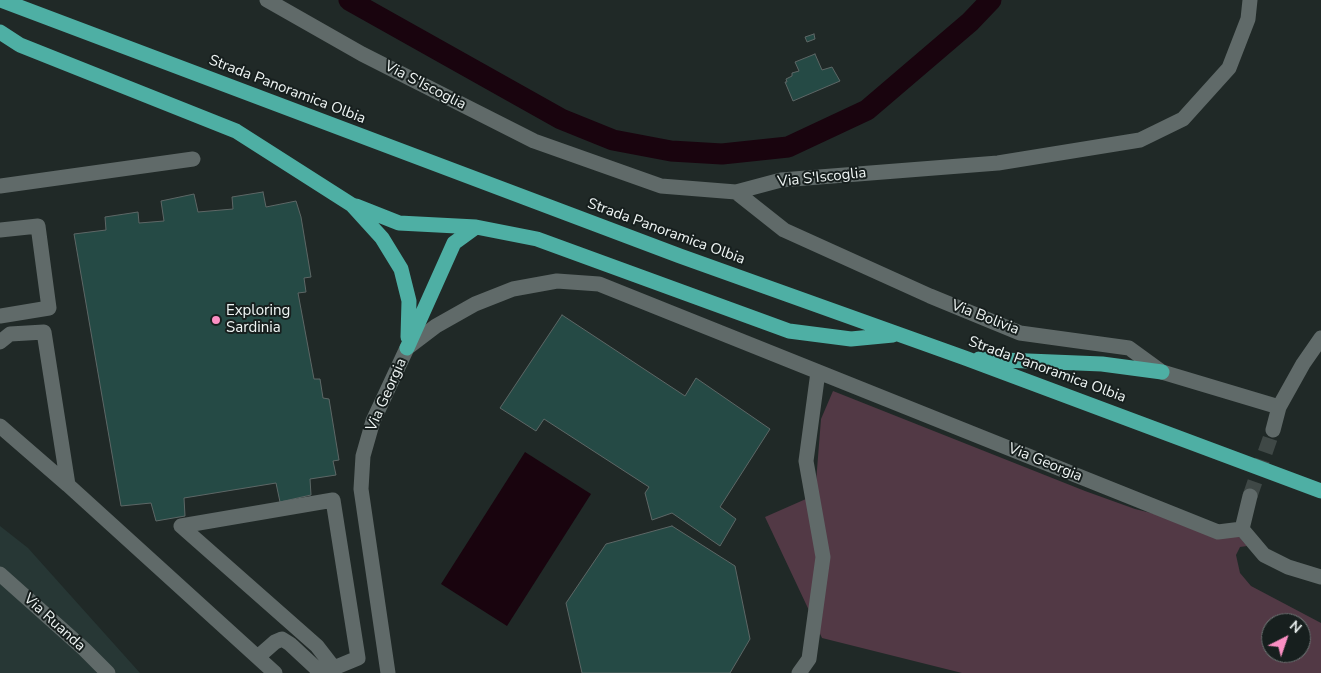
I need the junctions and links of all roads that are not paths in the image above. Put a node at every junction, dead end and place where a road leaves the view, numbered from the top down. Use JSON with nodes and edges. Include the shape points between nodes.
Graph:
{"nodes":[{"id":1,"x":1,"y":0,"type":"edge"},
{"id":2,"x":268,"y":0,"type":"edge"},
{"id":3,"x":1250,"y":0,"type":"edge"},
{"id":4,"x":0,"y":32,"type":"edge"},
{"id":5,"x":193,"y":159,"type":"dead end"},
{"id":6,"x":0,"y":186,"type":"edge"},
{"id":7,"x":736,"y":192,"type":"junction"},
{"id":8,"x":352,"y":205,"type":"junction"},
{"id":9,"x":476,"y":226,"type":"junction"},
{"id":10,"x":0,"y":230,"type":"edge"},
{"id":11,"x":0,"y":316,"type":"edge"},
{"id":12,"x":899,"y":334,"type":"junction"},
{"id":13,"x":1321,"y":338,"type":"edge"},
{"id":14,"x":0,"y":342,"type":"edge"},
{"id":15,"x":407,"y":348,"type":"junction"},
{"id":16,"x":965,"y":358,"type":"junction"},
{"id":17,"x":818,"y":372,"type":"junction"},
{"id":18,"x":1162,"y":372,"type":"junction"},
{"id":19,"x":1279,"y":407,"type":"junction"},
{"id":20,"x":0,"y":426,"type":"edge"},
{"id":21,"x":1273,"y":430,"type":"tunnel mouth"},
{"id":22,"x":68,"y":485,"type":"junction"},
{"id":23,"x":1321,"y":492,"type":"edge"},
{"id":24,"x":1250,"y":496,"type":"tunnel mouth"},
{"id":25,"x":1242,"y":529,"type":"junction"},
{"id":26,"x":0,"y":574,"type":"edge"},
{"id":27,"x":1321,"y":577,"type":"edge"},
{"id":28,"x":259,"y":656,"type":"junction"},
{"id":29,"x":334,"y":668,"type":"junction"},
{"id":30,"x":108,"y":673,"type":"edge"},
{"id":31,"x":276,"y":673,"type":"edge"},
{"id":32,"x":388,"y":673,"type":"edge"},
{"id":33,"x":799,"y":673,"type":"edge"}],
"edges":[{"from":1,"to":12,"type":"highway","name":"Strada Panoramica Olbia","via":[[661,249]]},
{"from":2,"to":7,"type":"street","name":"Via S'Iscoglia","via":[[362,54],[534,141],[661,186]]},
{"from":3,"to":7,"type":"street","name":"Via S'Iscoglia","via":[[1248,18],[1229,68],[1183,119],[1140,140],[998,163],[781,180]]},
{"from":4,"to":8,"type":"highway","via":[[20,45],[236,131]]},
{"from":5,"to":6,"type":"street"},
{"from":7,"to":18,"type":"street","name":"Via Bolivia","via":[[784,230],[930,296],[1020,332],[1129,348]]},
{"from":8,"to":9,"type":"highway","via":[[399,223]]},
{"from":8,"to":15,"type":"highway","via":[[382,238],[401,269],[409,301]]},
{"from":9,"to":12,"type":"highway","via":[[537,239],[789,331],[851,338]]},
{"from":9,"to":15,"type":"highway","via":[[454,243]]},
{"from":10,"to":11,"type":"street","via":[[38,226],[49,308]]},
{"from":12,"to":16,"type":"highway","name":"Strada Panoramica Olbia"},
{"from":13,"to":19,"type":"street"},
{"from":14,"to":22,"type":"street","via":[[10,334],[44,332]]},
{"from":15,"to":17,"type":"street","name":"Via Georgia","via":[[436,326],[475,304],[513,289],[557,281],[600,284]]},
{"from":15,"to":32,"type":"street","name":"Via Georgia","via":[[373,421],[363,456],[361,489]]},
{"from":16,"to":18,"type":"highway","via":[[1102,364]]},
{"from":16,"to":23,"type":"highway","name":"Strada Panoramica Olbia"},
{"from":17,"to":25,"type":"street","name":"Via Georgia","via":[[1218,532]]},
{"from":17,"to":33,"type":"street","via":[[806,461],[823,557],[809,659]]},
{"from":18,"to":19,"type":"street","name":"Via Bolivia"},
{"from":19,"to":21,"type":"street"},
{"from":20,"to":22,"type":"street"},
{"from":22,"to":28,"type":"street"},
{"from":24,"to":25,"type":"street"},
{"from":25,"to":27,"type":"street","via":[[1264,555],[1288,567]]},
{"from":26,"to":30,"type":"street","name":"Via Ruanda"},
{"from":28,"to":29,"type":"street","via":[[282,639],[318,670]]},
{"from":28,"to":31,"type":"street"},
{"from":29,"to":29,"type":"street","via":[[358,658],[333,500],[181,526],[317,646]]}]}
